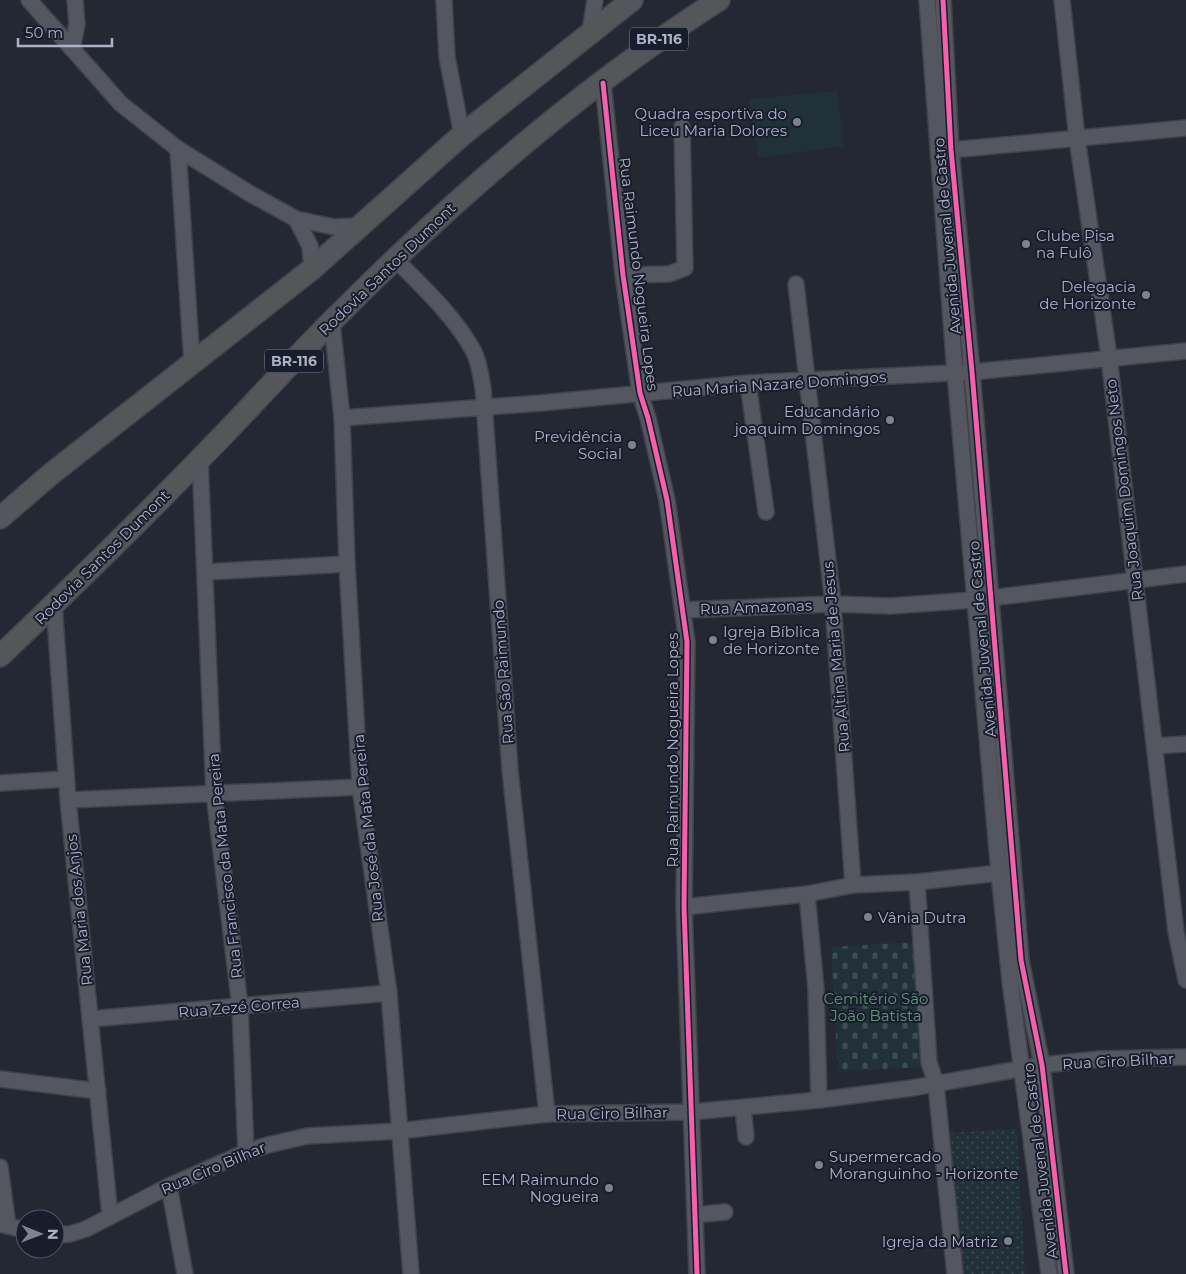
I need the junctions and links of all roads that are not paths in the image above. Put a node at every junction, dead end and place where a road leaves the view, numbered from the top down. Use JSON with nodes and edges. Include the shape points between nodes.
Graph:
{"nodes":[{"id":1,"x":29,"y":0,"type":"edge"},
{"id":2,"x":75,"y":0,"type":"edge"},
{"id":3,"x":444,"y":0,"type":"edge"},
{"id":4,"x":595,"y":0,"type":"edge"},
{"id":5,"x":632,"y":0,"type":"edge"},
{"id":6,"x":718,"y":0,"type":"edge"},
{"id":7,"x":927,"y":0,"type":"edge"},
{"id":8,"x":943,"y":0,"type":"edge"},
{"id":9,"x":1062,"y":0,"type":"edge"},
{"id":10,"x":590,"y":31,"type":"junction"},
{"id":11,"x":72,"y":49,"type":"junction"},
{"id":12,"x":603,"y":83,"type":"junction"},
{"id":13,"x":682,"y":127,"type":"dead end"},
{"id":14,"x":1186,"y":128,"type":"edge"},
{"id":15,"x":462,"y":134,"type":"junction"},
{"id":16,"x":1077,"y":138,"type":"junction"},
{"id":17,"x":178,"y":149,"type":"junction"},
{"id":18,"x":951,"y":150,"type":"junction"},
{"id":19,"x":296,"y":219,"type":"junction"},
{"id":20,"x":359,"y":226,"type":"junction"},
{"id":21,"x":395,"y":259,"type":"junction"},
{"id":22,"x":312,"y":269,"type":"junction"},
{"id":23,"x":623,"y":275,"type":"junction"},
{"id":24,"x":796,"y":284,"type":"dead end"},
{"id":25,"x":332,"y":322,"type":"junction"},
{"id":26,"x":1186,"y":351,"type":"edge"},
{"id":27,"x":1109,"y":358,"type":"junction"},
{"id":28,"x":192,"y":363,"type":"junction"},
{"id":29,"x":972,"y":372,"type":"junction"},
{"id":30,"x":955,"y":373,"type":"junction"},
{"id":31,"x":806,"y":380,"type":"junction"},
{"id":32,"x":748,"y":383,"type":"junction"},
{"id":33,"x":640,"y":393,"type":"junction"},
{"id":34,"x":484,"y":406,"type":"junction"},
{"id":35,"x":342,"y":418,"type":"junction"},
{"id":36,"x":200,"y":459,"type":"junction"},
{"id":37,"x":766,"y":512,"type":"dead end"},
{"id":38,"x":0,"y":518,"type":"edge"},
{"id":39,"x":347,"y":564,"type":"junction"},
{"id":40,"x":205,"y":572,"type":"junction"},
{"id":41,"x":1186,"y":574,"type":"edge"},
{"id":42,"x":1134,"y":579,"type":"junction"},
{"id":43,"x":991,"y":597,"type":"junction"},
{"id":44,"x":974,"y":600,"type":"junction"},
{"id":45,"x":54,"y":604,"type":"junction"},
{"id":46,"x":833,"y":604,"type":"junction"},
{"id":47,"x":683,"y":610,"type":"junction"},
{"id":48,"x":0,"y":656,"type":"edge"},
{"id":49,"x":1186,"y":744,"type":"edge"},
{"id":50,"x":1155,"y":746,"type":"junction"},
{"id":51,"x":66,"y":779,"type":"junction"},
{"id":52,"x":0,"y":784,"type":"edge"},
{"id":53,"x":360,"y":787,"type":"junction"},
{"id":54,"x":214,"y":794,"type":"junction"},
{"id":55,"x":68,"y":800,"type":"junction"},
{"id":56,"x":999,"y":873,"type":"junction"},
{"id":57,"x":917,"y":882,"type":"junction"},
{"id":58,"x":853,"y":885,"type":"junction"},
{"id":59,"x":807,"y":894,"type":"junction"},
{"id":60,"x":684,"y":907,"type":"junction"},
{"id":61,"x":1181,"y":932,"type":"edge"},
{"id":62,"x":1186,"y":980,"type":"edge"},
{"id":63,"x":388,"y":993,"type":"junction"},
{"id":64,"x":240,"y":1006,"type":"junction"},
{"id":65,"x":90,"y":1019,"type":"junction"},
{"id":66,"x":1186,"y":1057,"type":"edge"},
{"id":67,"x":1042,"y":1065,"type":"junction"},
{"id":68,"x":1023,"y":1068,"type":"junction"},
{"id":69,"x":0,"y":1079,"type":"edge"},
{"id":70,"x":936,"y":1084,"type":"junction"},
{"id":71,"x":98,"y":1091,"type":"junction"},
{"id":72,"x":820,"y":1100,"type":"junction"},
{"id":73,"x":743,"y":1108,"type":"junction"},
{"id":74,"x":692,"y":1112,"type":"junction"},
{"id":75,"x":547,"y":1114,"type":"junction"},
{"id":76,"x":399,"y":1131,"type":"junction"},
{"id":77,"x":746,"y":1137,"type":"dead end"},
{"id":78,"x":246,"y":1152,"type":"junction"},
{"id":79,"x":0,"y":1167,"type":"edge"},
{"id":80,"x":169,"y":1186,"type":"junction"},
{"id":81,"x":725,"y":1212,"type":"dead end"},
{"id":82,"x":695,"y":1215,"type":"junction"},
{"id":83,"x":110,"y":1216,"type":"junction"},
{"id":84,"x":4,"y":1225,"type":"edge"},
{"id":85,"x":65,"y":1234,"type":"edge"},
{"id":86,"x":185,"y":1274,"type":"edge"},
{"id":87,"x":411,"y":1274,"type":"edge"},
{"id":88,"x":697,"y":1274,"type":"edge"},
{"id":89,"x":955,"y":1274,"type":"edge"},
{"id":90,"x":1049,"y":1274,"type":"edge"},
{"id":91,"x":1066,"y":1274,"type":"edge"}],
"edges":[{"from":1,"to":11,"type":"street"},
{"from":2,"to":11,"type":"street","via":[[77,24]]},
{"from":3,"to":15,"type":"street","via":[[448,56]]},
{"from":4,"to":10,"type":"street"},
{"from":5,"to":10,"type":"highway","number":"BR-116"},
{"from":6,"to":12,"type":"highway","name":"Rodovia Santos Dumont","number":"BR-116","via":[[658,40]]},
{"from":7,"to":30,"type":"street","name":"Avenida Juvenal de Castro"},
{"from":8,"to":18,"type":"street","name":"Avenida Juvenal de Castro"},
{"from":9,"to":16,"type":"street","name":"Rua Joaquim Domingos Neto"},
{"from":10,"to":15,"type":"highway","number":"BR-116"},
{"from":11,"to":17,"type":"street","via":[[122,104]]},
{"from":12,"to":21,"type":"highway","name":"Rodovia Santos Dumont","number":"BR-116","via":[[512,154]]},
{"from":12,"to":23,"type":"street","name":"Rua Raimundo Nogueira Lopes"},
{"from":13,"to":23,"type":"street","via":[[685,268],[669,274]]},
{"from":14,"to":16,"type":"street"},
{"from":15,"to":20,"type":"highway","number":"BR-116"},
{"from":16,"to":18,"type":"street"},
{"from":16,"to":27,"type":"street","name":"Rua Joaquim Domingos Neto"},
{"from":17,"to":19,"type":"street"},
{"from":17,"to":28,"type":"street"},
{"from":18,"to":29,"type":"street","name":"Avenida Juvenal de Castro"},
{"from":19,"to":20,"type":"street","via":[[334,227]]},
{"from":19,"to":22,"type":"street","via":[[310,246]]},
{"from":20,"to":22,"type":"highway","number":"BR-116"},
{"from":21,"to":25,"type":"highway","name":"Rodovia Santos Dumont","number":"BR-116"},
{"from":21,"to":34,"type":"street","name":"Rua São Raimundo","via":[[447,314],[474,352]]},
{"from":22,"to":28,"type":"highway","number":"BR-116"},
{"from":23,"to":33,"type":"street","name":"Rua Raimundo Nogueira Lopes"},
{"from":24,"to":31,"type":"street","name":"Rua Altina Maria de Jesus"},
{"from":25,"to":35,"type":"street","name":"Rua José da Mata Pereira"},
{"from":25,"to":36,"type":"highway","name":"Rodovia Santos Dumont","number":"BR-116"},
{"from":26,"to":27,"type":"street","name":"Rua Maria Nazaré Domingos"},
{"from":27,"to":29,"type":"street","name":"Rua Maria Nazaré Domingos"},
{"from":27,"to":42,"type":"street","name":"Rua Joaquim Domingos Neto"},
{"from":28,"to":38,"type":"highway","number":"BR-116"},
{"from":29,"to":30,"type":"street","name":"Rua Maria Nazaré Domingos"},
{"from":29,"to":43,"type":"street","name":"Avenida Juvenal de Castro"},
{"from":30,"to":31,"type":"street","name":"Rua Maria Nazaré Domingos"},
{"from":30,"to":44,"type":"street","name":"Avenida Juvenal de Castro"},
{"from":31,"to":32,"type":"street","name":"Rua Maria Nazaré Domingos"},
{"from":31,"to":46,"type":"street","name":"Rua Altina Maria de Jesus"},
{"from":32,"to":33,"type":"street","name":"Rua Maria Nazaré Domingos"},
{"from":32,"to":37,"type":"street"},
{"from":33,"to":34,"type":"street","name":"Rua Maria Nazaré Domingos"},
{"from":33,"to":47,"type":"street","name":"Rua Raimundo Nogueira Lopes","via":[[667,500]]},
{"from":34,"to":35,"type":"street","name":"Rua Maria Nazaré Domingos"},
{"from":34,"to":75,"type":"street","name":"Rua São Raimundo","via":[[510,770]]},
{"from":35,"to":39,"type":"street","name":"Rua José da Mata Pereira"},
{"from":36,"to":40,"type":"street","name":"Rua Francisco da Mata Pereira"},
{"from":36,"to":45,"type":"highway","name":"Rodovia Santos Dumont","number":"BR-116"},
{"from":39,"to":40,"type":"street"},
{"from":39,"to":53,"type":"street","name":"Rua José da Mata Pereira"},
{"from":40,"to":54,"type":"street","name":"Rua Francisco da Mata Pereira"},
{"from":41,"to":42,"type":"street","name":"Rua Amazonas"},
{"from":42,"to":43,"type":"street","name":"Rua Amazonas"},
{"from":42,"to":50,"type":"street","name":"Rua Joaquim Domingos Neto"},
{"from":43,"to":44,"type":"street","name":"Rua Amazonas"},
{"from":43,"to":67,"type":"street","name":"Avenida Juvenal de Castro","via":[[1021,960]]},
{"from":44,"to":46,"type":"street","name":"Rua Amazonas","via":[[890,606]]},
{"from":44,"to":56,"type":"street","name":"Avenida Juvenal de Castro"},
{"from":45,"to":48,"type":"highway","name":"Rodovia Santos Dumont","number":"BR-116"},
{"from":45,"to":51,"type":"street","name":"Rua Maria dos Anjos"},
{"from":46,"to":47,"type":"street","name":"Rua Amazonas"},
{"from":46,"to":58,"type":"street","name":"Rua Altina Maria de Jesus"},
{"from":47,"to":60,"type":"street","name":"Rua Raimundo Nogueira Lopes","via":[[688,657]]},
{"from":49,"to":50,"type":"street"},
{"from":50,"to":61,"type":"street","name":"Rua Joaquim Domingos Neto"},
{"from":51,"to":52,"type":"street"},
{"from":51,"to":55,"type":"street","name":"Rua Maria dos Anjos"},
{"from":53,"to":54,"type":"street"},
{"from":53,"to":63,"type":"street","name":"Rua José da Mata Pereira"},
{"from":54,"to":55,"type":"street"},
{"from":54,"to":64,"type":"street","name":"Rua Francisco da Mata Pereira"},
{"from":55,"to":65,"type":"street","name":"Rua Maria dos Anjos"},
{"from":56,"to":57,"type":"street"},
{"from":56,"to":68,"type":"street","name":"Avenida Juvenal de Castro"},
{"from":57,"to":58,"type":"street"},
{"from":57,"to":70,"type":"street","via":[[928,1062]]},
{"from":58,"to":59,"type":"street"},
{"from":59,"to":60,"type":"street"},
{"from":59,"to":72,"type":"street","via":[[816,989]]},
{"from":60,"to":74,"type":"street","name":"Rua Raimundo Nogueira Lopes"},
{"from":61,"to":62,"type":"street","name":"Rua Joaquim Domingos Neto"},
{"from":63,"to":64,"type":"street","name":"Rua Zezé Correa"},
{"from":63,"to":76,"type":"street","name":"Rua José da Mata Pereira"},
{"from":64,"to":65,"type":"street","name":"Rua Zezé Correa"},
{"from":64,"to":78,"type":"street","name":"Rua Francisco da Mata Pereira"},
{"from":65,"to":71,"type":"street","name":"Rua Maria dos Anjos"},
{"from":66,"to":67,"type":"street","name":"Rua Ciro Bilhar"},
{"from":67,"to":68,"type":"street","name":"Rua Ciro Bilhar"},
{"from":67,"to":91,"type":"street","name":"Avenida Juvenal de Castro"},
{"from":68,"to":70,"type":"street","name":"Rua Ciro Bilhar"},
{"from":68,"to":90,"type":"street","name":"Avenida Juvenal de Castro"},
{"from":69,"to":71,"type":"street"},
{"from":70,"to":72,"type":"street","name":"Rua Ciro Bilhar"},
{"from":70,"to":89,"type":"street"},
{"from":71,"to":83,"type":"street","name":"Rua Maria dos Anjos"},
{"from":72,"to":73,"type":"street","name":"Rua Ciro Bilhar"},
{"from":73,"to":74,"type":"street","name":"Rua Ciro Bilhar"},
{"from":73,"to":77,"type":"street"},
{"from":74,"to":75,"type":"street","name":"Rua Ciro Bilhar"},
{"from":74,"to":82,"type":"street","name":"Rua Raimundo Nogueira Lopes"},
{"from":75,"to":76,"type":"street","name":"Rua Ciro Bilhar"},
{"from":76,"to":78,"type":"street","name":"Rua Ciro Bilhar","via":[[307,1136]]},
{"from":76,"to":87,"type":"street","name":"Rua José da Mata Pereira"},
{"from":78,"to":80,"type":"street","name":"Rua Ciro Bilhar"},
{"from":79,"to":84,"type":"street"},
{"from":80,"to":83,"type":"street","name":"Rua Ciro Bilhar"},
{"from":80,"to":86,"type":"street"},
{"from":81,"to":82,"type":"street"},
{"from":82,"to":88,"type":"street","name":"Rua Raimundo Nogueira Lopes"},
{"from":83,"to":85,"type":"street","name":"Rua Ciro Bilhar","via":[[86,1229]]}]}
